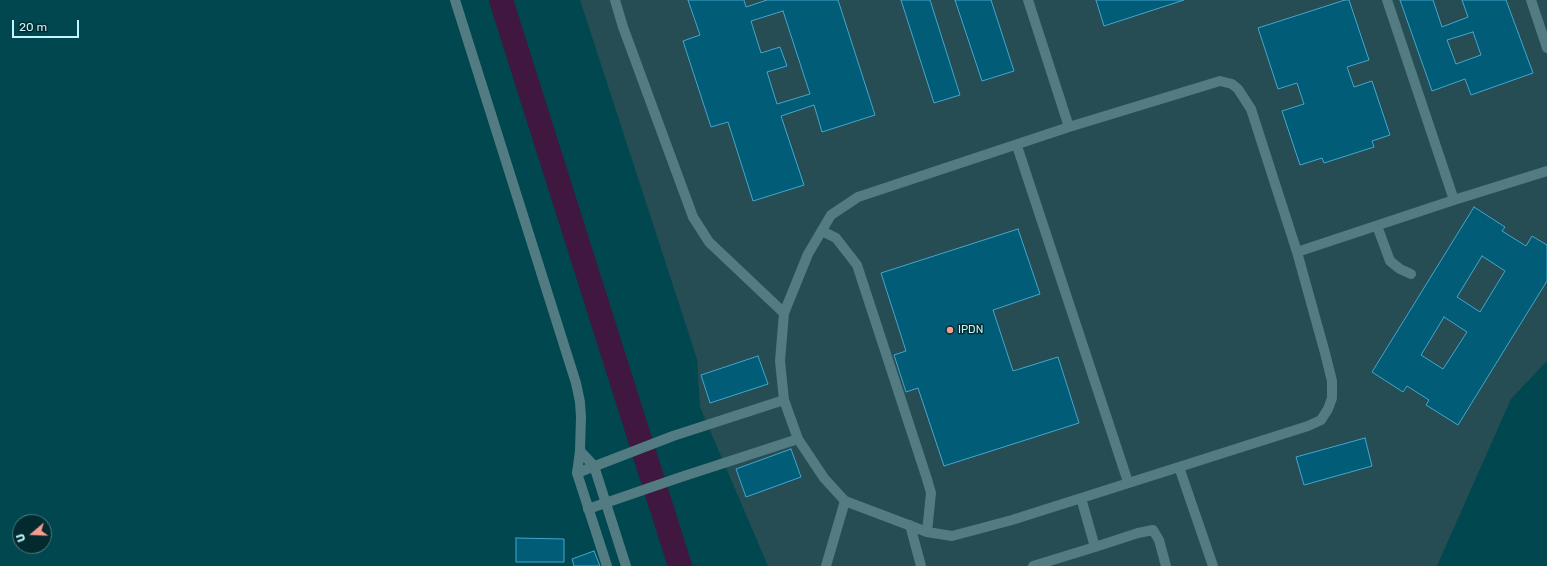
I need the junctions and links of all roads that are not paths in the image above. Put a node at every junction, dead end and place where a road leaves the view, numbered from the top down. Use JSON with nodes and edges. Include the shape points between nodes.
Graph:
{"nodes":[{"id":1,"x":455,"y":0,"type":"edge"},
{"id":2,"x":615,"y":0,"type":"edge"},
{"id":3,"x":1028,"y":0,"type":"edge"},
{"id":4,"x":1387,"y":0,"type":"edge"},
{"id":5,"x":1531,"y":0,"type":"edge"},
{"id":6,"x":1547,"y":48,"type":"edge"},
{"id":7,"x":1069,"y":127,"type":"junction"},
{"id":8,"x":1017,"y":146,"type":"junction"},
{"id":9,"x":1547,"y":171,"type":"edge"},
{"id":10,"x":1454,"y":200,"type":"junction"},
{"id":11,"x":1377,"y":226,"type":"junction"},
{"id":12,"x":822,"y":231,"type":"junction"},
{"id":13,"x":1297,"y":252,"type":"junction"},
{"id":14,"x":1411,"y":274,"type":"dead end"},
{"id":15,"x":784,"y":313,"type":"junction"},
{"id":16,"x":784,"y":400,"type":"junction"},
{"id":17,"x":798,"y":439,"type":"junction"},
{"id":18,"x":580,"y":452,"type":"junction"},
{"id":19,"x":594,"y":466,"type":"junction"},
{"id":20,"x":1179,"y":467,"type":"junction"},
{"id":21,"x":577,"y":473,"type":"junction"},
{"id":22,"x":1128,"y":482,"type":"junction"},
{"id":23,"x":1081,"y":498,"type":"junction"},
{"id":24,"x":845,"y":501,"type":"junction"},
{"id":25,"x":606,"y":504,"type":"junction"},
{"id":26,"x":588,"y":509,"type":"junction"},
{"id":27,"x":910,"y":525,"type":"junction"},
{"id":28,"x":927,"y":532,"type":"junction"},
{"id":29,"x":1095,"y":547,"type":"junction"},
{"id":30,"x":607,"y":566,"type":"edge"},
{"id":31,"x":626,"y":566,"type":"edge"},
{"id":32,"x":826,"y":566,"type":"edge"},
{"id":33,"x":920,"y":566,"type":"edge"},
{"id":34,"x":1033,"y":566,"type":"edge"},
{"id":35,"x":1166,"y":566,"type":"edge"},
{"id":36,"x":1213,"y":566,"type":"edge"}],
"edges":[{"from":1,"to":18,"type":"street","via":[[576,383],[580,402]]},
{"from":2,"to":15,"type":"street","via":[[693,218],[709,242]]},
{"from":3,"to":7,"type":"street"},
{"from":4,"to":10,"type":"street"},
{"from":5,"to":6,"type":"street"},
{"from":7,"to":8,"type":"street"},
{"from":7,"to":13,"type":"street","via":[[1220,81],[1232,84],[1251,109]]},
{"from":8,"to":12,"type":"street","via":[[858,197],[831,215]]},
{"from":8,"to":22,"type":"street"},
{"from":9,"to":10,"type":"street"},
{"from":10,"to":11,"type":"street"},
{"from":11,"to":13,"type":"street"},
{"from":11,"to":14,"type":"street","via":[[1390,261]]},
{"from":12,"to":15,"type":"street","via":[[808,254]]},
{"from":12,"to":28,"type":"street","via":[[836,238],[857,265],[931,494]]},
{"from":13,"to":20,"type":"street","via":[[1332,381],[1332,398],[1328,409],[1321,420],[1308,426]]},
{"from":15,"to":16,"type":"street","via":[[780,361]]},
{"from":16,"to":17,"type":"street"},
{"from":16,"to":19,"type":"street","via":[[673,436]]},
{"from":17,"to":24,"type":"street","via":[[824,478]]},
{"from":17,"to":25,"type":"street"},
{"from":18,"to":19,"type":"street"},
{"from":18,"to":21,"type":"street"},
{"from":19,"to":21,"type":"street"},
{"from":19,"to":25,"type":"street"},
{"from":20,"to":22,"type":"street"},
{"from":20,"to":36,"type":"street"},
{"from":21,"to":26,"type":"street"},
{"from":22,"to":23,"type":"street"},
{"from":23,"to":28,"type":"street","via":[[952,536]]},
{"from":23,"to":29,"type":"street"},
{"from":24,"to":27,"type":"street"},
{"from":24,"to":32,"type":"street"},
{"from":25,"to":26,"type":"street"},
{"from":25,"to":31,"type":"street"},
{"from":26,"to":30,"type":"street"},
{"from":27,"to":28,"type":"street"},
{"from":27,"to":33,"type":"street"},
{"from":29,"to":34,"type":"street"},
{"from":29,"to":35,"type":"street","via":[[1153,530],[1159,540]]}]}
